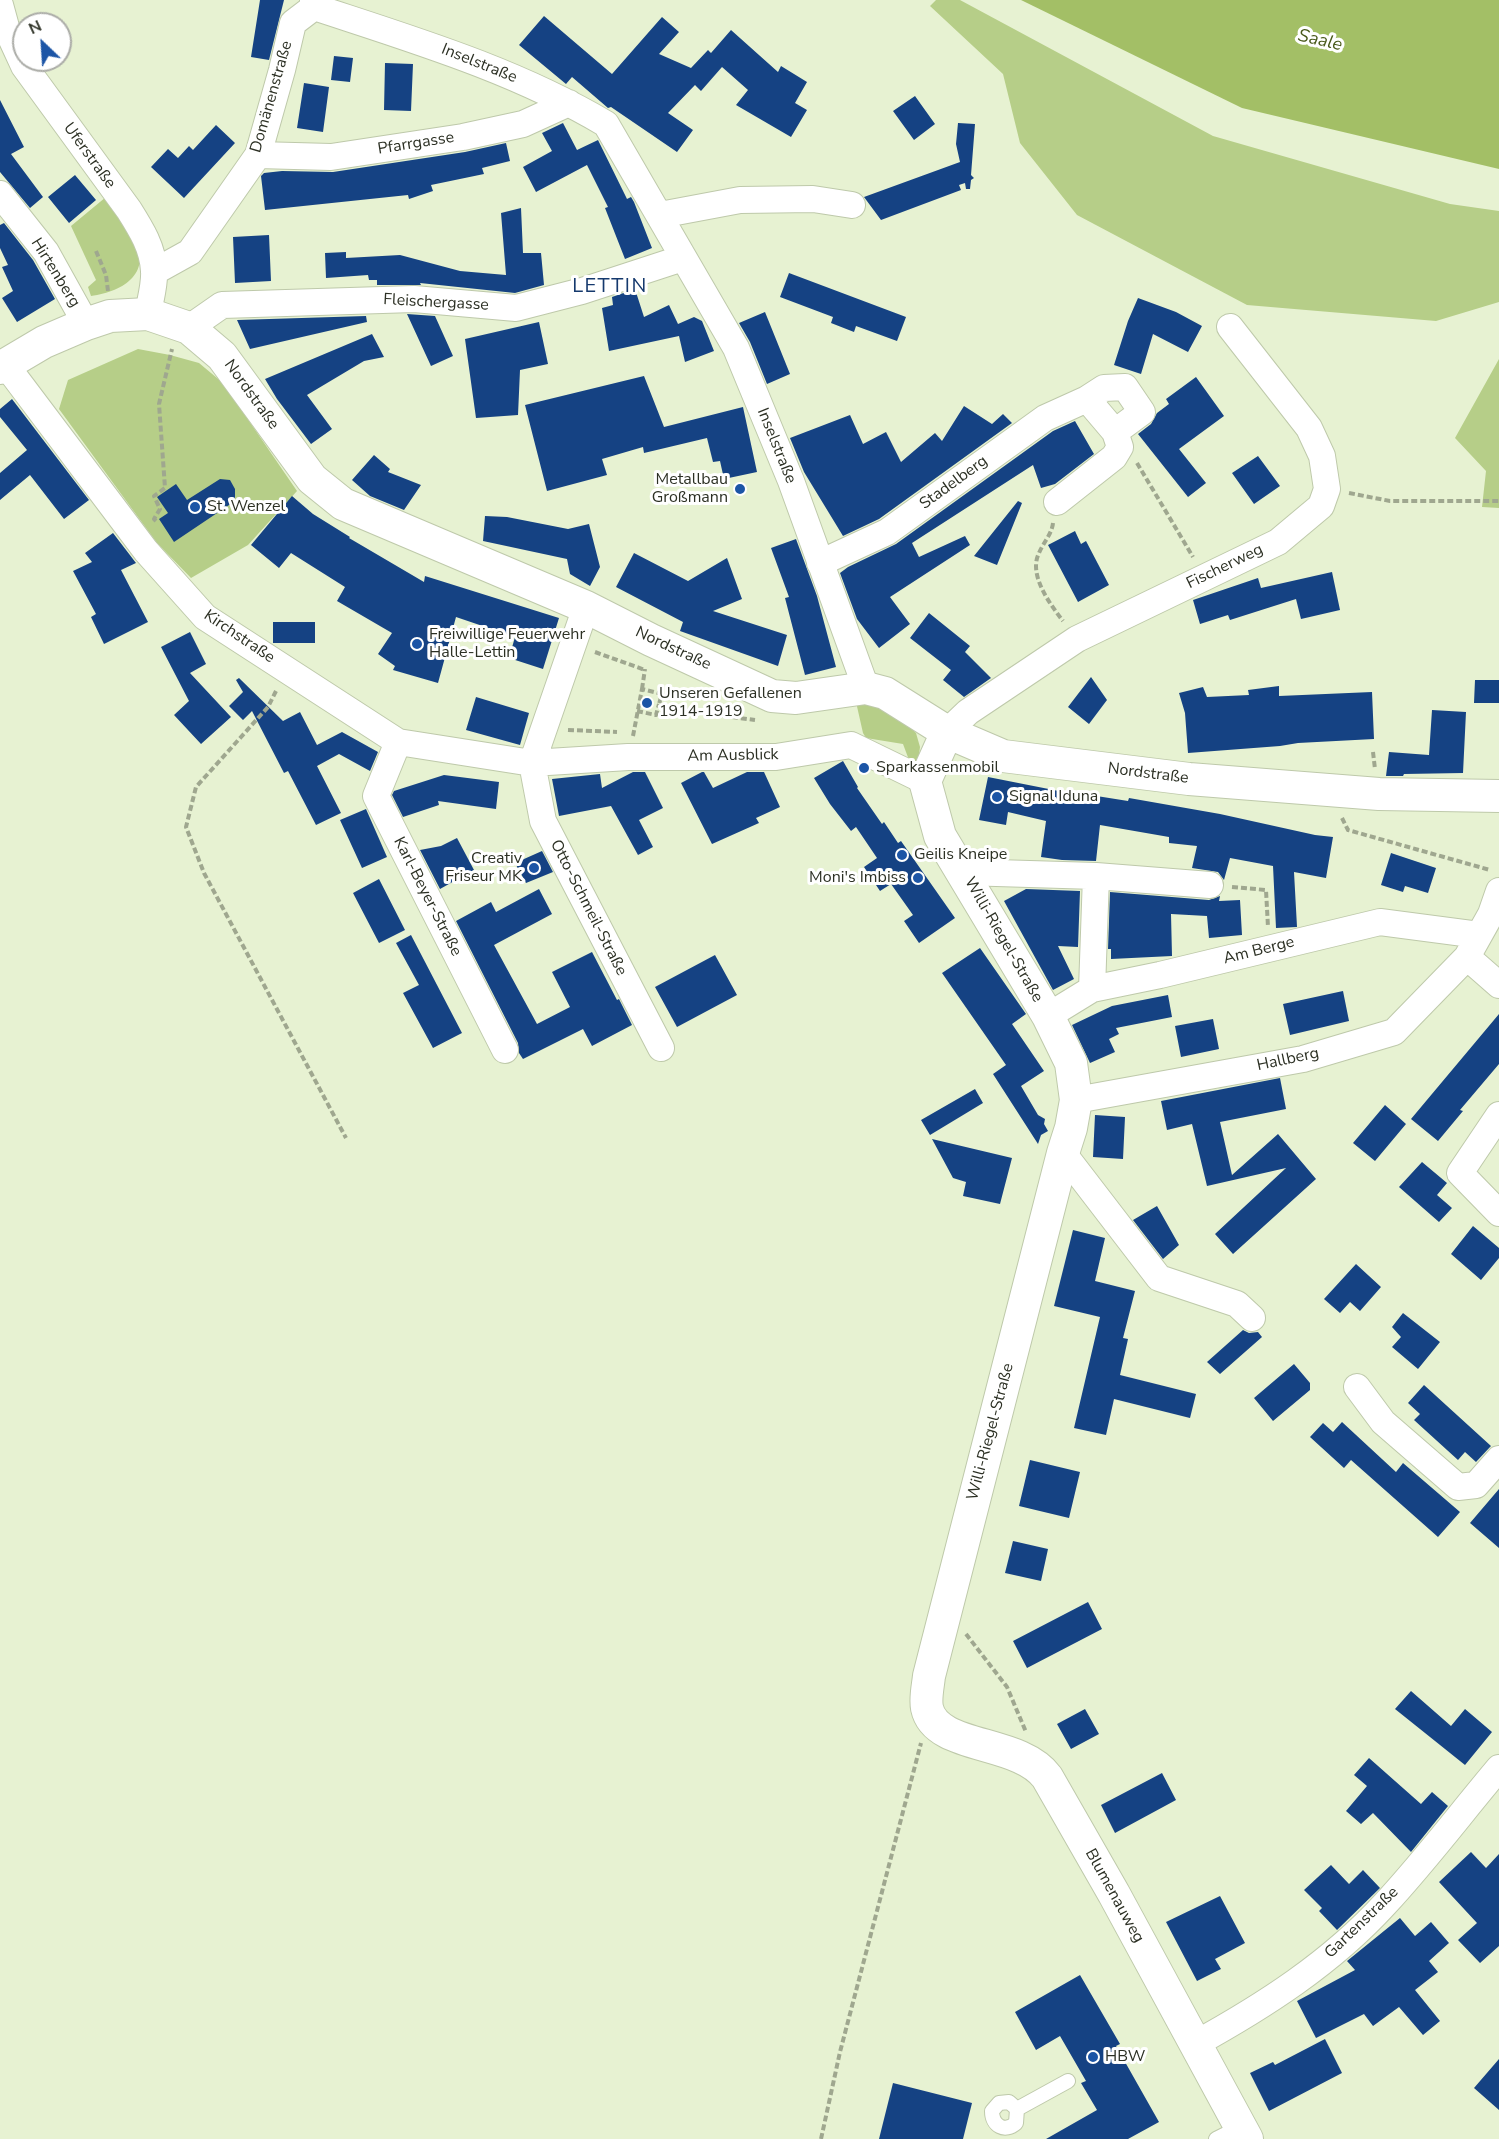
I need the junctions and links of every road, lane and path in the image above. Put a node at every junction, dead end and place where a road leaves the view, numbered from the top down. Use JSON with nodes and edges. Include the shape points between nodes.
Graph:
{"nodes":[{"id":1,"x":314,"y":3,"type":"edge"},
{"id":2,"x":0,"y":5,"type":"edge"},
{"id":3,"x":569,"y":103,"type":"junction"},
{"id":4,"x":258,"y":155,"type":"junction"},
{"id":5,"x":0,"y":194,"type":"edge"},
{"id":6,"x":852,"y":205,"type":"dead end"},
{"id":7,"x":660,"y":215,"type":"junction"},
{"id":8,"x":96,"y":251,"type":"dead end"},
{"id":9,"x":683,"y":258,"type":"junction"},
{"id":10,"x":154,"y":272,"type":"junction"},
{"id":11,"x":148,"y":314,"type":"junction"},
{"id":12,"x":98,"y":320,"type":"junction"},
{"id":13,"x":1230,"y":327,"type":"dead end"},
{"id":14,"x":189,"y":328,"type":"junction"},
{"id":15,"x":170,"y":355,"type":"dead end"},
{"id":16,"x":2,"y":366,"type":"edge"},
{"id":17,"x":1087,"y":399,"type":"junction"},
{"id":18,"x":1117,"y":440,"type":"junction"},
{"id":19,"x":1327,"y":489,"type":"junction"},
{"id":20,"x":1499,"y":501,"type":"edge"},
{"id":21,"x":1057,"y":502,"type":"joint"},
{"id":22,"x":160,"y":527,"type":"dead end"},
{"id":23,"x":820,"y":563,"type":"junction"},
{"id":24,"x":1197,"y":563,"type":"dead end"},
{"id":25,"x":586,"y":607,"type":"junction"},
{"id":26,"x":1077,"y":639,"type":"junction"},
{"id":27,"x":572,"y":644,"type":"junction"},
{"id":28,"x":288,"y":669,"type":"junction"},
{"id":29,"x":645,"y":670,"type":"dead end"},
{"id":30,"x":866,"y":688,"type":"junction"},
{"id":31,"x":659,"y":704,"type":"junction"},
{"id":32,"x":637,"y":711,"type":"junction"},
{"id":33,"x":759,"y":720,"type":"dead end"},
{"id":34,"x":544,"y":729,"type":"junction"},
{"id":35,"x":947,"y":732,"type":"junction"},
{"id":36,"x":398,"y":742,"type":"junction"},
{"id":37,"x":631,"y":745,"type":"junction"},
{"id":38,"x":532,"y":763,"type":"junction"},
{"id":39,"x":925,"y":780,"type":"junction"},
{"id":40,"x":1329,"y":790,"type":"junction"},
{"id":41,"x":1499,"y":796,"type":"edge"},
{"id":42,"x":963,"y":872,"type":"junction"},
{"id":43,"x":1499,"y":873,"type":"edge"},
{"id":44,"x":1096,"y":876,"type":"junction"},
{"id":45,"x":1210,"y":885,"type":"joint"},
{"id":46,"x":1499,"y":891,"type":"edge"},
{"id":47,"x":1473,"y":946,"type":"junction"},
{"id":48,"x":1269,"y":948,"type":"junction"},
{"id":49,"x":1499,"y":985,"type":"edge"},
{"id":50,"x":1092,"y":989,"type":"junction"},
{"id":51,"x":1048,"y":1016,"type":"junction"},
{"id":52,"x":661,"y":1048,"type":"dead end"},
{"id":53,"x":505,"y":1050,"type":"dead end"},
{"id":54,"x":1076,"y":1100,"type":"junction"},
{"id":55,"x":1499,"y":1115,"type":"edge"},
{"id":56,"x":346,"y":1137,"type":"dead end"},
{"id":57,"x":1063,"y":1152,"type":"junction"},
{"id":58,"x":1499,"y":1213,"type":"edge"},
{"id":59,"x":1252,"y":1318,"type":"dead end"},
{"id":60,"x":1357,"y":1387,"type":"dead end"},
{"id":61,"x":1499,"y":1460,"type":"edge"},
{"id":62,"x":946,"y":1607,"type":"junction"},
{"id":63,"x":929,"y":1713,"type":"junction"},
{"id":64,"x":1499,"y":1768,"type":"edge"},
{"id":65,"x":1042,"y":1771,"type":"junction"},
{"id":66,"x":1195,"y":2044,"type":"junction"},
{"id":67,"x":1068,"y":2081,"type":"dead end"},
{"id":68,"x":1017,"y":2109,"type":"junction"},
{"id":69,"x":1005,"y":2134,"type":"edge"},
{"id":70,"x":1234,"y":2135,"type":"edge"},
{"id":71,"x":821,"y":2139,"type":"edge"}],
"edges":[{"from":1,"to":3,"type":"street","name":"Inselstraße","via":[[444,49]]},
{"from":1,"to":4,"type":"street","name":"Domänenstraße","via":[[293,23]]},
{"from":2,"to":10,"type":"street","name":"Uferstraße","via":[[24,66],[142,230]]},
{"from":3,"to":4,"type":"street","name":"Pfarrgasse","via":[[523,124],[463,137],[331,157]]},
{"from":3,"to":7,"type":"street","name":"Inselstraße","via":[[606,124]]},
{"from":4,"to":10,"type":"street","name":"Domänenstraße","via":[[190,252]]},
{"from":5,"to":12,"type":"street","name":"Hirtenberg"},
{"from":6,"to":7,"type":"street","via":[[813,200],[740,200]]},
{"from":7,"to":9,"type":"street","name":"Inselstraße"},
{"from":8,"to":12,"type":"path","via":[[106,275]]},
{"from":9,"to":14,"type":"street","name":"Fleischergasse","via":[[516,308],[414,299],[222,305]]},
{"from":9,"to":23,"type":"street","name":"Inselstraße","via":[[736,348]]},
{"from":10,"to":11,"type":"street","name":"Uferstraße"},
{"from":11,"to":12,"type":"street"},
{"from":11,"to":14,"type":"street","name":"Nordstraße"},
{"from":12,"to":16,"type":"street","via":[[44,342]]},
{"from":13,"to":19,"type":"street","via":[[1309,428],[1322,456]]},
{"from":14,"to":25,"type":"street","name":"Nordstraße","via":[[222,356],[312,479],[343,504]]},
{"from":15,"to":22,"type":"path","via":[[159,404],[165,488],[154,496],[159,509],[154,519]]},
{"from":16,"to":28,"type":"street","name":"Kirchstraße","via":[[146,551],[205,617]]},
{"from":17,"to":18,"type":"street"},
{"from":17,"to":18,"type":"street","name":"Stadelberg","via":[[1104,388],[1125,387],[1142,412]]},
{"from":17,"to":23,"type":"street","name":"Stadelberg","via":[[1045,418],[886,532]]},
{"from":18,"to":21,"type":"street","name":"Stadelberg","via":[[1114,457]]},
{"from":18,"to":24,"type":"path","via":[[1135,459]]},
{"from":19,"to":20,"type":"path","via":[[1390,501]]},
{"from":19,"to":26,"type":"street","name":"Fischerweg","via":[[1321,506],[1278,542]]},
{"from":21,"to":26,"type":"path","via":[[1053,528],[1037,555],[1035,570],[1049,602]]},
{"from":23,"to":30,"type":"street","name":"Inselstraße"},
{"from":25,"to":27,"type":"street"},
{"from":25,"to":30,"type":"street","name":"Nordstraße","via":[[772,696],[796,698]]},
{"from":26,"to":35,"type":"street","name":"Fischerweg","via":[[968,712]]},
{"from":27,"to":29,"type":"path"},
{"from":27,"to":34,"type":"street"},
{"from":28,"to":36,"type":"street","name":"Kirchstraße"},
{"from":28,"to":56,"type":"path","via":[[268,707],[196,787],[186,827],[204,873]]},
{"from":30,"to":35,"type":"street","name":"Nordstraße","via":[[885,693]]},
{"from":31,"to":32,"type":"path","via":[[656,715]]},
{"from":31,"to":32,"type":"path","via":[[662,694],[642,689]]},
{"from":31,"to":33,"type":"path"},
{"from":32,"to":37,"type":"path"},
{"from":34,"to":37,"type":"path"},
{"from":34,"to":38,"type":"street"},
{"from":35,"to":39,"type":"street"},
{"from":35,"to":40,"type":"street","name":"Nordstraße","via":[[1003,756],[1189,779]]},
{"from":36,"to":38,"type":"street","name":"Kirchstraße"},
{"from":36,"to":53,"type":"street","name":"Karl-Beyer-Straße","via":[[376,796]]},
{"from":37,"to":38,"type":"street","name":"Am Ausblick"},
{"from":37,"to":39,"type":"street","name":"Am Ausblick","via":[[776,757],[851,745]]},
{"from":38,"to":52,"type":"street","name":"Otto-Schmeil-Straße","via":[[543,820]]},
{"from":39,"to":42,"type":"street","name":"Willi-Riegel-Straße","via":[[940,836]]},
{"from":40,"to":41,"type":"street","name":"Nordstraße"},
{"from":40,"to":43,"type":"path","via":[[1348,830]]},
{"from":42,"to":44,"type":"street"},
{"from":42,"to":51,"type":"street","name":"Willi-Riegel-Straße"},
{"from":44,"to":45,"type":"street"},
{"from":44,"to":50,"type":"street"},
{"from":45,"to":48,"type":"path","via":[[1266,890]]},
{"from":46,"to":47,"type":"street","name":"Hallberg"},
{"from":47,"to":48,"type":"street","name":"Am Berge","via":[[1380,922]]},
{"from":47,"to":49,"type":"street"},
{"from":47,"to":54,"type":"street","name":"Hallberg","via":[[1394,1032],[1303,1059]]},
{"from":48,"to":50,"type":"street","name":"Am Berge"},
{"from":50,"to":51,"type":"street","name":"Am Berge"},
{"from":51,"to":54,"type":"street","name":"Willi-Riegel-Straße","via":[[1071,1063]]},
{"from":54,"to":57,"type":"street","name":"Willi-Riegel-Straße"},
{"from":55,"to":58,"type":"street","via":[[1460,1173]]},
{"from":57,"to":59,"type":"street","via":[[1159,1278],[1237,1304]]},
{"from":57,"to":62,"type":"street","name":"Willi-Riegel-Straße"},
{"from":60,"to":61,"type":"street","via":[[1383,1422],[1458,1487],[1476,1485]]},
{"from":62,"to":63,"type":"street","name":"Willi-Riegel-Straße","via":[[929,1676]]},
{"from":62,"to":65,"type":"path","via":[[1006,1687]]},
{"from":63,"to":65,"type":"street","name":"Blumenauweg","via":[[938,1727],[953,1736],[1008,1751]]},
{"from":63,"to":71,"type":"path"},
{"from":64,"to":66,"type":"street","name":"Gartenstraße","via":[[1384,1905],[1348,1940],[1251,2013]]},
{"from":65,"to":66,"type":"street","name":"Blumenauweg"},
{"from":66,"to":70,"type":"street","name":"Blumenauweg"},
{"from":67,"to":68,"type":"lane"},
{"from":68,"to":69,"type":"lane","via":[[1017,2122]]},
{"from":68,"to":69,"type":"lane","via":[[1004,2101],[994,2107],[993,2117]]}]}
